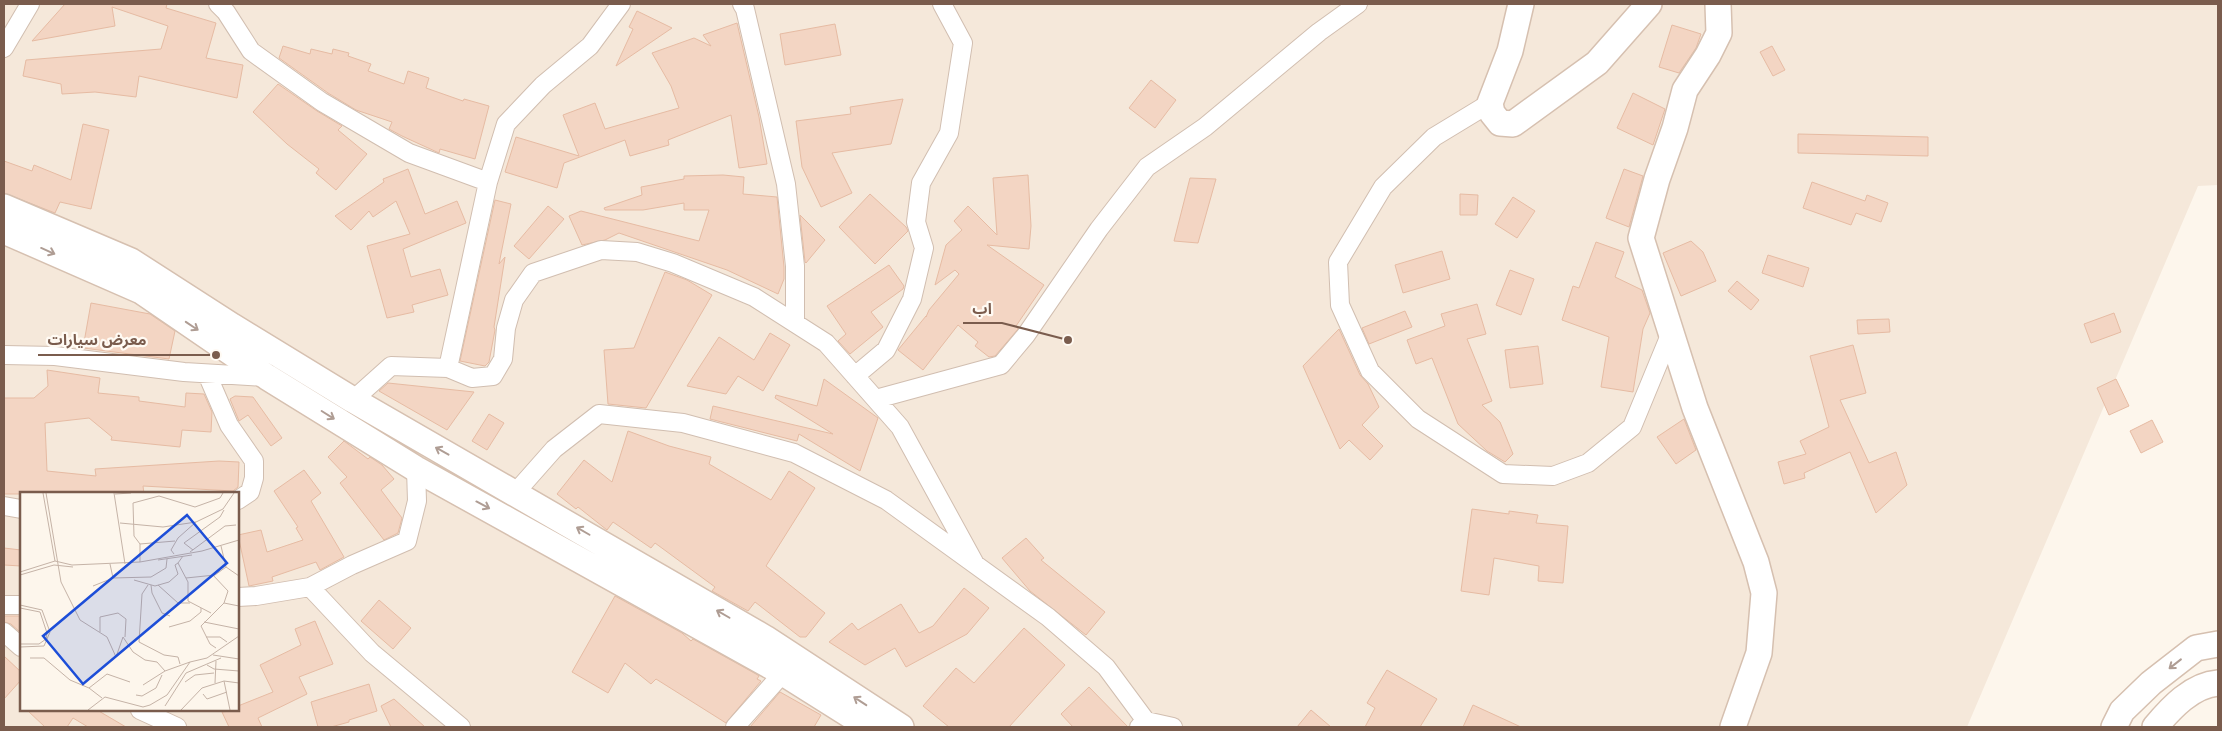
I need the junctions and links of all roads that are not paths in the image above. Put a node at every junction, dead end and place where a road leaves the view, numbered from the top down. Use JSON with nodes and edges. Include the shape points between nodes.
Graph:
{"nodes":[{"id":1,"x":30,"y":4,"type":"edge"},
{"id":2,"x":621,"y":4,"type":"edge"},
{"id":3,"x":742,"y":4,"type":"edge"},
{"id":4,"x":942,"y":4,"type":"edge"},
{"id":5,"x":1358,"y":4,"type":"edge"},
{"id":6,"x":1521,"y":4,"type":"edge"},
{"id":7,"x":1648,"y":4,"type":"edge"},
{"id":8,"x":1718,"y":4,"type":"edge"},
{"id":9,"x":222,"y":7,"type":"edge"},
{"id":10,"x":4,"y":48,"type":"edge"},
{"id":11,"x":1490,"y":103,"type":"junction"},
{"id":12,"x":488,"y":182,"type":"junction"},
{"id":13,"x":4,"y":207,"type":"edge"},
{"id":14,"x":4,"y":231,"type":"edge"},
{"id":15,"x":794,"y":323,"type":"junction"},
{"id":16,"x":1670,"y":335,"type":"junction"},
{"id":17,"x":4,"y":354,"type":"edge"},
{"id":18,"x":448,"y":368,"type":"junction"},
{"id":19,"x":207,"y":374,"type":"junction"},
{"id":20,"x":855,"y":376,"type":"junction"},
{"id":21,"x":267,"y":378,"type":"junction"},
{"id":22,"x":876,"y":399,"type":"junction"},
{"id":23,"x":353,"y":400,"type":"junction"},
{"id":24,"x":416,"y":469,"type":"junction"},
{"id":25,"x":516,"y":492,"type":"junction"},
{"id":26,"x":239,"y":499,"type":"edge"},
{"id":27,"x":4,"y":506,"type":"edge"},
{"id":28,"x":20,"y":509,"type":"edge"},
{"id":29,"x":977,"y":567,"type":"junction"},
{"id":30,"x":310,"y":587,"type":"junction"},
{"id":31,"x":239,"y":597,"type":"edge"},
{"id":32,"x":4,"y":605,"type":"edge"},
{"id":33,"x":20,"y":605,"type":"edge"},
{"id":34,"x":4,"y":632,"type":"edge"},
{"id":35,"x":2218,"y":644,"type":"edge"},
{"id":36,"x":20,"y":645,"type":"edge"},
{"id":37,"x":783,"y":673,"type":"junction"},
{"id":38,"x":2218,"y":683,"type":"edge"},
{"id":39,"x":142,"y":711,"type":"edge"},
{"id":40,"x":1143,"y":724,"type":"edge"},
{"id":41,"x":178,"y":727,"type":"edge"},
{"id":42,"x":461,"y":727,"type":"edge"},
{"id":43,"x":735,"y":727,"type":"edge"},
{"id":44,"x":870,"y":727,"type":"edge"},
{"id":45,"x":901,"y":727,"type":"edge"},
{"id":46,"x":1173,"y":727,"type":"edge"},
{"id":47,"x":1733,"y":727,"type":"edge"},
{"id":48,"x":2114,"y":727,"type":"edge"},
{"id":49,"x":2155,"y":727,"type":"edge"}],
"edges":[{"from":1,"to":10,"type":"street"},
{"from":2,"to":12,"type":"street","via":[[590,46],[543,85],[506,124]]},
{"from":3,"to":15,"type":"street","via":[[786,184],[795,266]]},
{"from":4,"to":20,"type":"street","via":[[963,43],[949,133],[920,183],[916,222],[924,248],[912,299],[886,350]]},
{"from":5,"to":22,"type":"street","via":[[1318,32],[1205,128],[1147,167],[1001,365]]},
{"from":6,"to":11,"type":"street","via":[[1510,50]]},
{"from":7,"to":11,"type":"street","via":[[1597,63],[1513,124],[1500,123],[1492,113]]},
{"from":8,"to":16,"type":"street","via":[[1719,32],[1685,90],[1641,238]]},
{"from":9,"to":12,"type":"street","via":[[251,51],[322,102],[409,153]]},
{"from":11,"to":16,"type":"street","via":[[1434,136],[1383,187],[1338,262],[1340,306],[1370,370],[1418,418],[1502,474],[1553,476],[1588,463],[1632,427]]},
{"from":12,"to":18,"type":"street"},
{"from":13,"to":23,"type":"street","via":[[131,261]]},
{"from":14,"to":21,"type":"street","one_way":true,"via":[[140,291]]},
{"from":15,"to":18,"type":"street","via":[[754,297],[673,262],[637,252],[601,250],[533,273],[514,300],[506,328],[503,359],[493,376],[472,378]]},
{"from":15,"to":20,"type":"street","via":[[826,343]]},
{"from":16,"to":47,"type":"street","via":[[1756,562],[1764,593],[1759,653]]},
{"from":17,"to":19,"type":"street","via":[[55,356]]},
{"from":18,"to":23,"type":"street","via":[[391,366]]},
{"from":19,"to":21,"type":"street"},
{"from":19,"to":26,"type":"street","via":[[228,425],[254,461],[250,492]]},
{"from":20,"to":22,"type":"street"},
{"from":21,"to":23,"type":"street"},
{"from":21,"to":24,"type":"street","one_way":true},
{"from":22,"to":29,"type":"street","via":[[900,427]]},
{"from":25,"to":23,"type":"street","one_way":true},
{"from":24,"to":30,"type":"street","via":[[417,501],[407,541],[352,564]]},
{"from":24,"to":37,"type":"street","one_way":true},
{"from":25,"to":29,"type":"street","via":[[554,449],[599,414],[683,423],[794,453],[886,500]]},
{"from":45,"to":25,"type":"street","one_way":true,"via":[[765,638]]},
{"from":27,"to":28,"type":"street"},
{"from":29,"to":40,"type":"street","via":[[1048,617],[1106,667]]},
{"from":30,"to":31,"type":"street"},
{"from":30,"to":42,"type":"street","via":[[372,653]]},
{"from":32,"to":33,"type":"street"},
{"from":34,"to":36,"type":"street"},
{"from":35,"to":48,"type":"street","one_way":true,"via":[[2196,648],[2151,683],[2122,711]]},
{"from":37,"to":43,"type":"street"},
{"from":37,"to":44,"type":"street"},
{"from":38,"to":49,"type":"street","via":[[2209,684],[2173,705]]},
{"from":39,"to":41,"type":"street"},
{"from":40,"to":46,"type":"street"}]}
